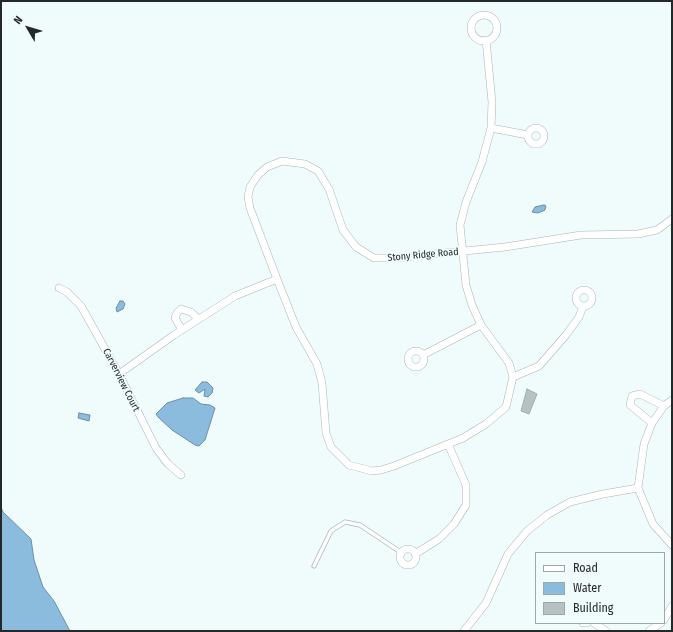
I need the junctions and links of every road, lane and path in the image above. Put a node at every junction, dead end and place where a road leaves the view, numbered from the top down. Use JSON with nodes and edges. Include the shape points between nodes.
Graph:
{"nodes":[{"id":1,"x":486,"y":40,"type":"dead end"},
{"id":2,"x":491,"y":128,"type":"junction"},
{"id":3,"x":528,"y":135,"type":"dead end"},
{"id":4,"x":672,"y":219,"type":"edge"},
{"id":5,"x":462,"y":251,"type":"junction"},
{"id":6,"x":277,"y":279,"type":"junction"},
{"id":7,"x":59,"y":288,"type":"dead end"},
{"id":8,"x":583,"y":306,"type":"dead end"},
{"id":9,"x":198,"y":319,"type":"junction"},
{"id":10,"x":481,"y":325,"type":"junction"},
{"id":11,"x":182,"y":330,"type":"junction"},
{"id":12,"x":423,"y":356,"type":"dead end"},
{"id":13,"x":119,"y":374,"type":"junction"},
{"id":14,"x":513,"y":377,"type":"junction"},
{"id":15,"x":672,"y":400,"type":"edge"},
{"id":16,"x":664,"y":406,"type":"junction"},
{"id":17,"x":652,"y":423,"type":"junction"},
{"id":18,"x":448,"y":444,"type":"junction"},
{"id":19,"x":181,"y":475,"type":"dead end"},
{"id":20,"x":638,"y":488,"type":"junction"},
{"id":21,"x":672,"y":544,"type":"edge"},
{"id":22,"x":402,"y":553,"type":"junction"},
{"id":23,"x":415,"y":554,"type":"junction"},
{"id":24,"x":314,"y":566,"type":"dead end"},
{"id":25,"x":672,"y":606,"type":"edge"},
{"id":26,"x":665,"y":618,"type":"edge"},
{"id":27,"x":596,"y":624,"type":"edge"},
{"id":28,"x":660,"y":624,"type":"edge"},
{"id":29,"x":464,"y":631,"type":"edge"},
{"id":30,"x":606,"y":631,"type":"edge"},
{"id":31,"x":649,"y":631,"type":"edge"}],
"edges":[{"from":1,"to":2,"type":"street","via":[[492,102]]},
{"from":2,"to":3,"type":"street"},
{"from":2,"to":5,"type":"street","via":[[460,225]]},
{"from":4,"to":5,"type":"street","name":"Stony Ridge Road","via":[[657,230],[638,234],[581,235],[541,243]]},
{"from":5,"to":6,"type":"street","name":"Stony Ridge Road","via":[[374,258],[356,246],[343,230],[329,189],[318,171],[305,164],[282,161],[274,163],[258,175],[250,187],[248,197]]},
{"from":5,"to":10,"type":"street","via":[[466,285]]},
{"from":6,"to":9,"type":"street","via":[[235,296]]},
{"from":6,"to":18,"type":"street","name":"Stony Ridge Road","via":[[296,326],[316,364],[322,383],[326,433],[339,456],[349,465],[364,470],[381,470]]},
{"from":7,"to":13,"type":"street","name":"Carverview Court","via":[[81,306]]},
{"from":8,"to":14,"type":"street","via":[[579,317],[566,335],[539,366]]},
{"from":9,"to":11,"type":"street"},
{"from":9,"to":11,"type":"street","via":[[191,312],[182,309],[175,318]]},
{"from":10,"to":12,"type":"street"},
{"from":10,"to":14,"type":"street","via":[[503,354]]},
{"from":11,"to":13,"type":"street"},
{"from":13,"to":19,"type":"street","name":"Carverview Court","via":[[156,448],[168,464]]},
{"from":14,"to":18,"type":"street","name":"Stony Ridge Road","via":[[506,407],[497,416],[463,438]]},
{"from":15,"to":16,"type":"street"},
{"from":16,"to":17,"type":"street"},
{"from":16,"to":17,"type":"street","via":[[640,394],[632,396],[630,405]]},
{"from":17,"to":20,"type":"street","via":[[644,444]]},
{"from":18,"to":23,"type":"street","via":[[466,485],[466,505],[454,524],[439,539]]},
{"from":20,"to":21,"type":"street","via":[[653,524]]},
{"from":20,"to":29,"type":"street","via":[[570,502],[547,515],[527,531],[508,554],[486,603]]},
{"from":22,"to":23,"type":"street","via":[[410,550]]},
{"from":22,"to":23,"type":"street","via":[[401,561],[408,565],[415,562]]},
{"from":22,"to":24,"type":"lane","via":[[360,525],[345,522],[331,531]]},
{"from":25,"to":26,"type":"street"},
{"from":27,"to":30,"type":"street"},
{"from":28,"to":31,"type":"street"}]}
